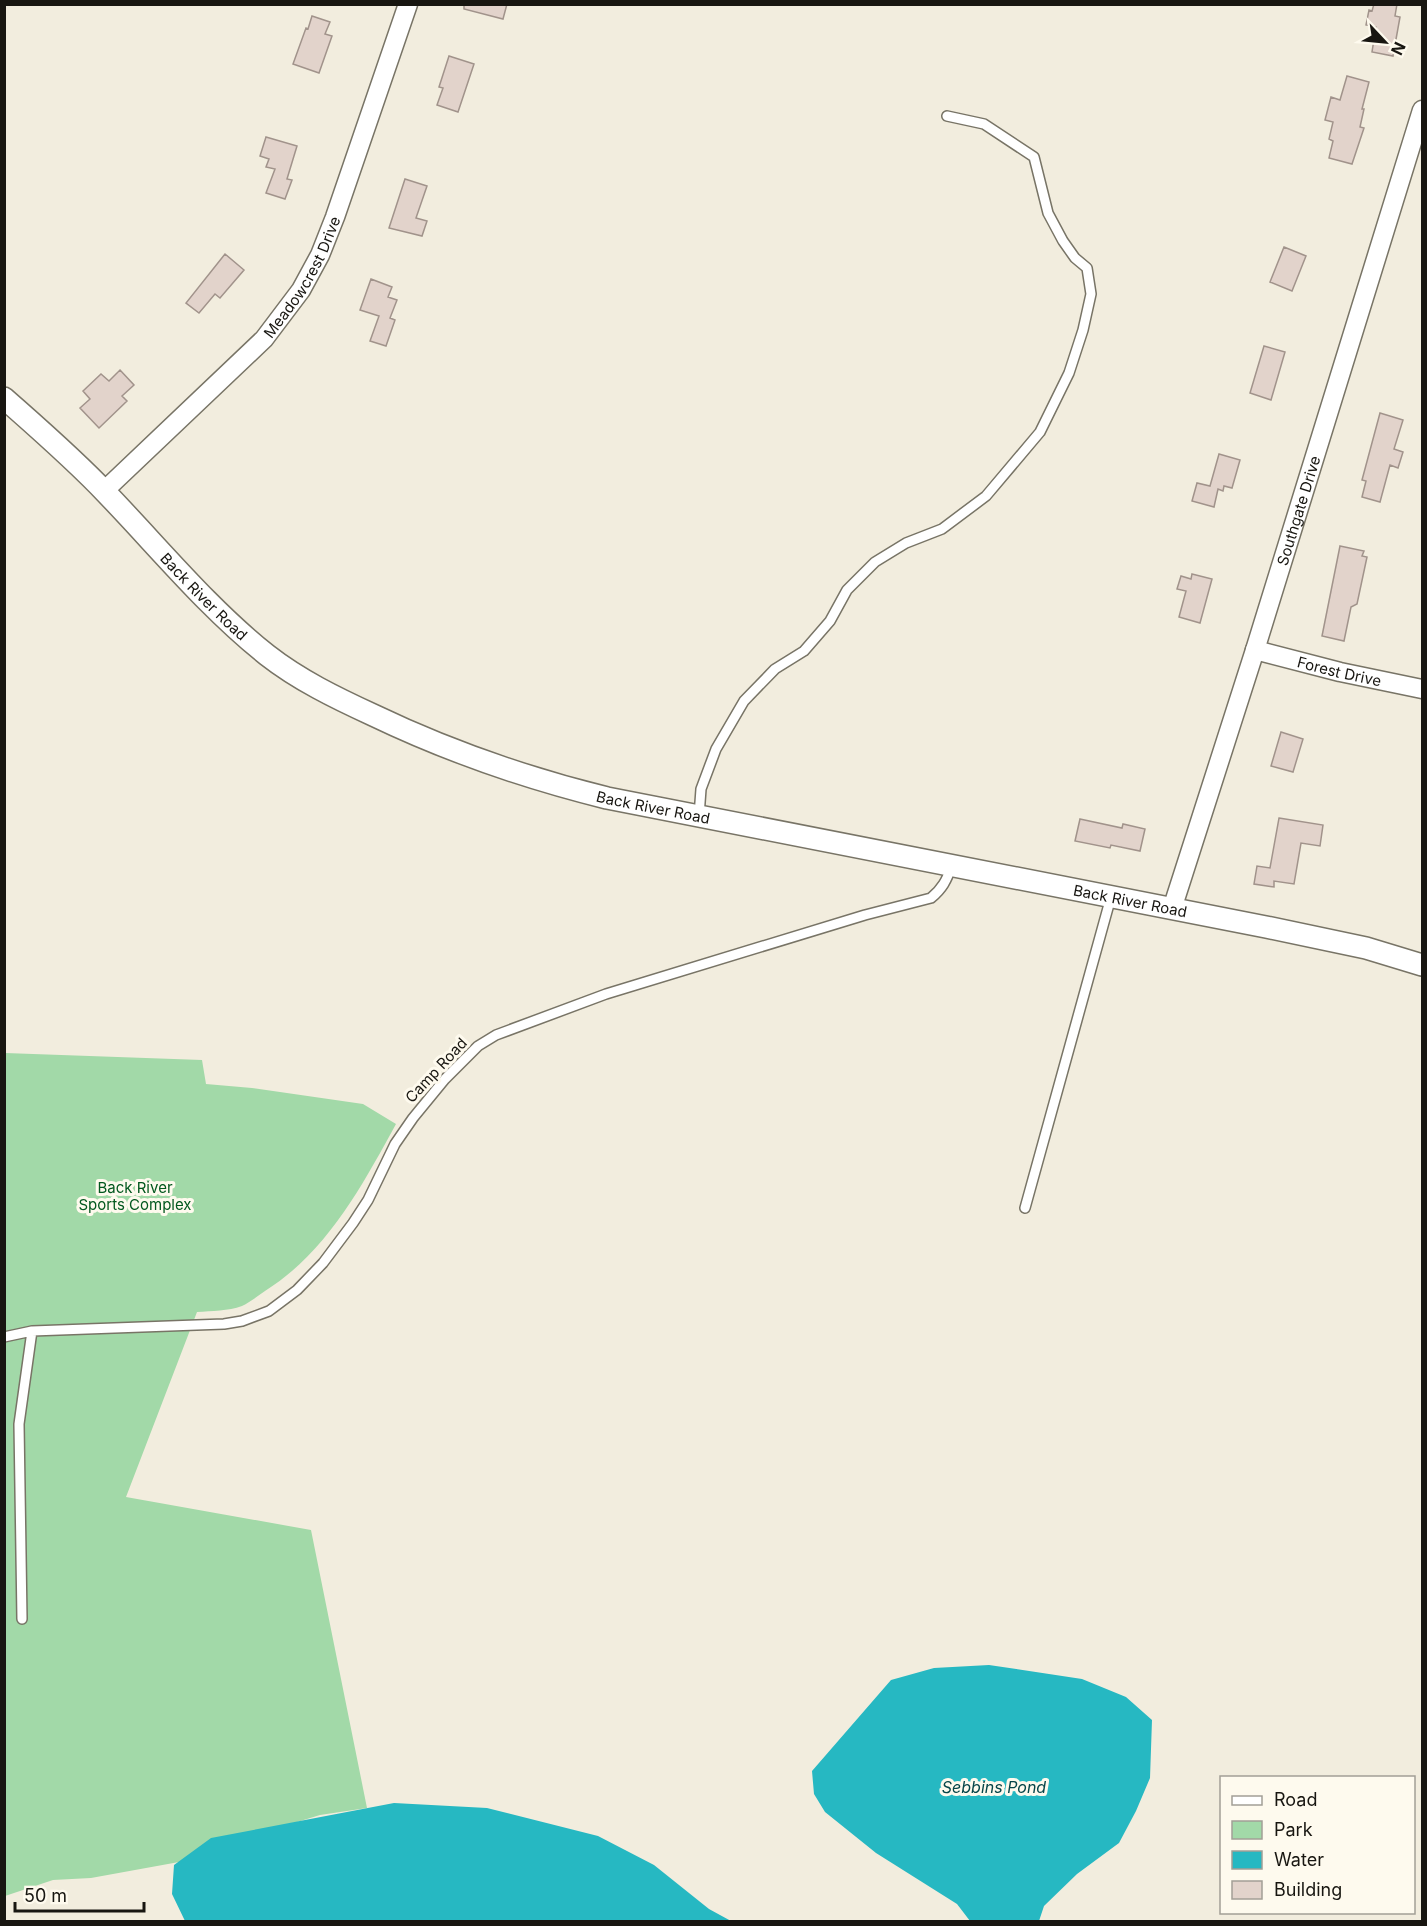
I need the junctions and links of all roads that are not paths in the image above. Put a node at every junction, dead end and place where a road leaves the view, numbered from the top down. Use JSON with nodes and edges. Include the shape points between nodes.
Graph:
{"nodes":[{"id":1,"x":408,"y":4,"type":"edge"},
{"id":2,"x":1422,"y":110,"type":"edge"},
{"id":3,"x":948,"y":116,"type":"dead end"},
{"id":4,"x":4,"y":398,"type":"edge"},
{"id":5,"x":104,"y":491,"type":"junction"},
{"id":6,"x":1256,"y":650,"type":"junction"},
{"id":7,"x":1422,"y":689,"type":"edge"},
{"id":8,"x":699,"y":816,"type":"junction"},
{"id":9,"x":951,"y":867,"type":"junction"},
{"id":10,"x":1111,"y":897,"type":"junction"},
{"id":11,"x":1172,"y":909,"type":"junction"},
{"id":12,"x":1422,"y":965,"type":"edge"},
{"id":13,"x":1025,"y":1208,"type":"dead end"},
{"id":14,"x":32,"y":1331,"type":"junction"},
{"id":15,"x":4,"y":1337,"type":"edge"},
{"id":16,"x":21,"y":1620,"type":"dead end"}],
"edges":[{"from":1,"to":5,"type":"street","name":"Meadowcrest Drive","via":[[335,217],[301,290],[264,339]]},
{"from":2,"to":6,"type":"street","name":"Southgate Drive"},
{"from":3,"to":8,"type":"lane","via":[[984,124],[1034,157],[1048,213],[1075,258],[1087,268],[1091,294],[1069,373],[1040,432],[986,496],[942,529],[906,543],[875,562],[847,590],[830,621],[804,651],[775,669],[744,701],[716,749],[701,789]]},
{"from":4,"to":5,"type":"street","name":"Back River Road"},
{"from":5,"to":8,"type":"street","name":"Back River Road","via":[[237,629],[321,690],[412,734],[506,769],[578,791]]},
{"from":6,"to":7,"type":"street","name":"Forest Drive"},
{"from":6,"to":11,"type":"street","name":"Southgate Drive"},
{"from":8,"to":9,"type":"street","name":"Back River Road"},
{"from":9,"to":10,"type":"street","name":"Back River Road"},
{"from":9,"to":14,"type":"lane","name":"Camp Road","via":[[939,892],[931,898],[606,994],[525,1023],[478,1046],[445,1078],[413,1118],[395,1144],[363,1208],[323,1263],[297,1290],[268,1311],[242,1322],[224,1324]]},
{"from":10,"to":11,"type":"street","name":"Back River Road"},
{"from":10,"to":13,"type":"lane"},
{"from":11,"to":12,"type":"street","name":"Back River Road","via":[[1366,948]]},
{"from":14,"to":15,"type":"lane","name":"Camp Road"},
{"from":14,"to":16,"type":"lane","via":[[19,1424]]}]}
